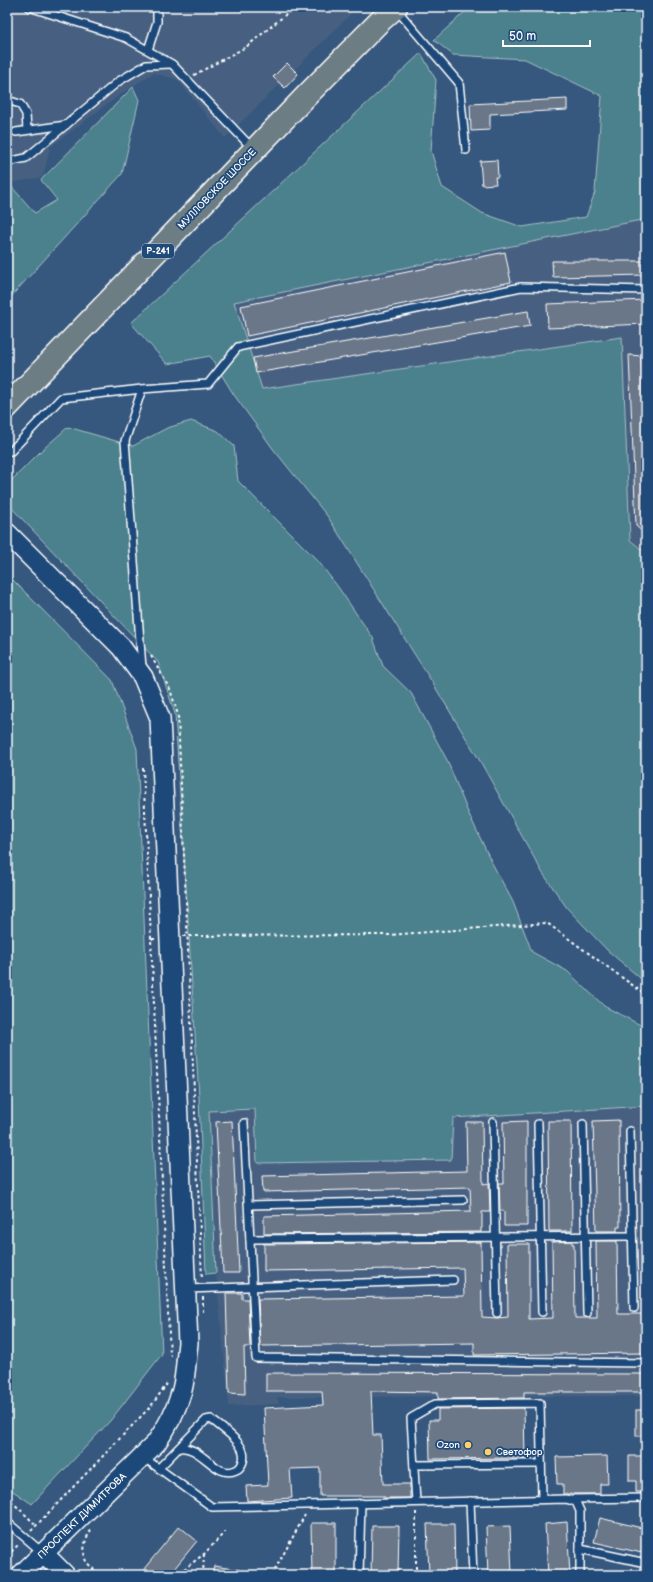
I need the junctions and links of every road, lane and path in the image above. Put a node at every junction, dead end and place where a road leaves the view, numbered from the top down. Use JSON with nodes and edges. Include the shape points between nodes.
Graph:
{"nodes":[{"id":1,"x":29,"y":7,"type":"edge"},
{"id":2,"x":157,"y":7,"type":"edge"},
{"id":3,"x":296,"y":7,"type":"edge"},
{"id":4,"x":396,"y":7,"type":"edge"},
{"id":5,"x":148,"y":50,"type":"junction"},
{"id":6,"x":172,"y":64,"type":"junction"},
{"id":7,"x":186,"y":80,"type":"junction"},
{"id":8,"x":7,"y":100,"type":"edge"},
{"id":9,"x":66,"y":125,"type":"junction"},
{"id":10,"x":27,"y":130,"type":"junction"},
{"id":11,"x":16,"y":132,"type":"dead end"},
{"id":12,"x":255,"y":150,"type":"junction"},
{"id":13,"x":466,"y":150,"type":"dead end"},
{"id":14,"x":7,"y":162,"type":"edge"},
{"id":15,"x":646,"y":290,"type":"edge"},
{"id":16,"x":142,"y":389,"type":"junction"},
{"id":17,"x":7,"y":408,"type":"edge"},
{"id":18,"x":7,"y":451,"type":"edge"},
{"id":19,"x":7,"y":533,"type":"edge"},
{"id":20,"x":143,"y":677,"type":"junction"},
{"id":21,"x":143,"y":768,"type":"dead end"},
{"id":22,"x":151,"y":939,"type":"dead end"},
{"id":23,"x":493,"y":1122,"type":"dead end"},
{"id":24,"x":244,"y":1123,"type":"dead end"},
{"id":25,"x":538,"y":1124,"type":"dead end"},
{"id":26,"x":583,"y":1124,"type":"dead end"},
{"id":27,"x":630,"y":1131,"type":"dead end"},
{"id":28,"x":463,"y":1200,"type":"dead end"},
{"id":29,"x":249,"y":1205,"type":"junction"},
{"id":30,"x":585,"y":1236,"type":"junction"},
{"id":31,"x":632,"y":1236,"type":"junction"},
{"id":32,"x":495,"y":1237,"type":"junction"},
{"id":33,"x":540,"y":1237,"type":"junction"},
{"id":34,"x":250,"y":1239,"type":"junction"},
{"id":35,"x":453,"y":1280,"type":"dead end"},
{"id":36,"x":253,"y":1287,"type":"junction"},
{"id":37,"x":186,"y":1289,"type":"junction"},
{"id":38,"x":634,"y":1308,"type":"dead end"},
{"id":39,"x":542,"y":1312,"type":"dead end"},
{"id":40,"x":497,"y":1313,"type":"dead end"},
{"id":41,"x":587,"y":1313,"type":"dead end"},
{"id":42,"x":646,"y":1363,"type":"edge"},
{"id":43,"x":179,"y":1448,"type":"junction"},
{"id":44,"x":143,"y":1456,"type":"junction"},
{"id":45,"x":541,"y":1464,"type":"junction"},
{"id":46,"x":414,"y":1465,"type":"junction"},
{"id":47,"x":159,"y":1468,"type":"junction"},
{"id":48,"x":7,"y":1497,"type":"edge"},
{"id":49,"x":646,"y":1498,"type":"edge"},
{"id":50,"x":542,"y":1499,"type":"junction"},
{"id":51,"x":566,"y":1499,"type":"junction"},
{"id":52,"x":470,"y":1501,"type":"junction"},
{"id":53,"x":416,"y":1502,"type":"junction"},
{"id":54,"x":361,"y":1503,"type":"junction"},
{"id":55,"x":310,"y":1505,"type":"junction"},
{"id":56,"x":7,"y":1522,"type":"edge"},
{"id":57,"x":36,"y":1525,"type":"dead end"},
{"id":58,"x":225,"y":1532,"type":"dead end"},
{"id":59,"x":580,"y":1549,"type":"junction"},
{"id":60,"x":43,"y":1553,"type":"junction"},
{"id":61,"x":204,"y":1554,"type":"junction"},
{"id":62,"x":646,"y":1563,"type":"edge"},
{"id":63,"x":179,"y":1573,"type":"dead end"},
{"id":64,"x":21,"y":1575,"type":"edge"},
{"id":65,"x":65,"y":1575,"type":"edge"},
{"id":66,"x":203,"y":1575,"type":"edge"},
{"id":67,"x":272,"y":1575,"type":"edge"},
{"id":68,"x":360,"y":1575,"type":"edge"},
{"id":69,"x":416,"y":1575,"type":"edge"},
{"id":70,"x":473,"y":1575,"type":"edge"},
{"id":71,"x":580,"y":1575,"type":"edge"}],
"edges":[{"from":1,"to":5,"type":"lane","via":[[126,38]]},
{"from":2,"to":5,"type":"lane","via":[[157,22]]},
{"from":3,"to":7,"type":"path","via":[[246,47]]},
{"from":4,"to":12,"type":"highway","name":"МУЛЛОВСКОЕ ШОССЕ","number":"Р-241"},
{"from":4,"to":13,"type":"lane","via":[[459,83]]},
{"from":5,"to":6,"type":"lane"},
{"from":6,"to":7,"type":"lane"},
{"from":6,"to":9,"type":"lane","via":[[146,65],[118,81]]},
{"from":7,"to":12,"type":"lane"},
{"from":8,"to":10,"type":"lane","via":[[20,104],[26,114]]},
{"from":9,"to":10,"type":"lane"},
{"from":9,"to":14,"type":"lane","via":[[26,158]]},
{"from":10,"to":11,"type":"lane"},
{"from":12,"to":17,"type":"highway","name":"МУЛЛОВСКОЕ ШОССЕ","number":"Р-241"},
{"from":15,"to":16,"type":"lane","via":[[521,287],[238,347],[208,384]]},
{"from":16,"to":18,"type":"lane","via":[[61,398],[11,451]]},
{"from":16,"to":20,"type":"lane","via":[[125,442]]},
{"from":19,"to":20,"type":"main road","name":"ПРОСПЕКТ ДИМИТРОВА","via":[[121,647]]},
{"from":20,"to":37,"type":"main road","name":"ПРОСПЕКТ ДИМИТРОВА","via":[[160,718]]},
{"from":21,"to":22,"type":"path"},
{"from":23,"to":32,"type":"lane"},
{"from":24,"to":29,"type":"lane"},
{"from":25,"to":33,"type":"lane"},
{"from":26,"to":30,"type":"lane"},
{"from":27,"to":31,"type":"lane"},
{"from":28,"to":29,"type":"lane"},
{"from":29,"to":34,"type":"lane"},
{"from":30,"to":31,"type":"lane"},
{"from":30,"to":33,"type":"lane"},
{"from":30,"to":41,"type":"lane"},
{"from":31,"to":38,"type":"lane"},
{"from":32,"to":33,"type":"lane"},
{"from":32,"to":34,"type":"lane"},
{"from":32,"to":40,"type":"lane"},
{"from":33,"to":39,"type":"lane"},
{"from":34,"to":36,"type":"lane"},
{"from":35,"to":36,"type":"lane"},
{"from":36,"to":37,"type":"lane"},
{"from":36,"to":42,"type":"lane","via":[[256,1358]]},
{"from":37,"to":44,"type":"main road","name":"ПРОСПЕКТ ДИМИТРОВА","via":[[188,1343],[182,1388],[167,1427]]},
{"from":43,"to":43,"type":"lane","via":[[206,1420],[211,1419],[240,1444],[244,1459],[236,1470],[222,1471],[194,1450],[185,1446]]},
{"from":43,"to":47,"type":"lane"},
{"from":44,"to":47,"type":"lane"},
{"from":44,"to":60,"type":"main road","name":"ПРОСПЕКТ ДИМИТРОВА"},
{"from":45,"to":46,"type":"lane"},
{"from":45,"to":46,"type":"lane","via":[[540,1403],[435,1404],[411,1418]]},
{"from":45,"to":50,"type":"lane"},
{"from":46,"to":53,"type":"lane"},
{"from":47,"to":55,"type":"lane","via":[[212,1507]]},
{"from":48,"to":57,"type":"path"},
{"from":49,"to":51,"type":"lane"},
{"from":50,"to":51,"type":"lane"},
{"from":50,"to":52,"type":"lane"},
{"from":51,"to":59,"type":"lane","via":[[576,1502],[580,1511]]},
{"from":52,"to":53,"type":"lane"},
{"from":52,"to":70,"type":"lane"},
{"from":53,"to":54,"type":"lane"},
{"from":53,"to":69,"type":"path"},
{"from":54,"to":55,"type":"lane"},
{"from":54,"to":68,"type":"lane"},
{"from":55,"to":67,"type":"path"},
{"from":56,"to":60,"type":"lane"},
{"from":58,"to":61,"type":"path"},
{"from":59,"to":62,"type":"lane"},
{"from":59,"to":71,"type":"lane"},
{"from":60,"to":64,"type":"main road","name":"ПРОСПЕКТ ДИМИТРОВА"},
{"from":60,"to":65,"type":"main road"},
{"from":61,"to":63,"type":"path"},
{"from":61,"to":66,"type":"path"}]}
